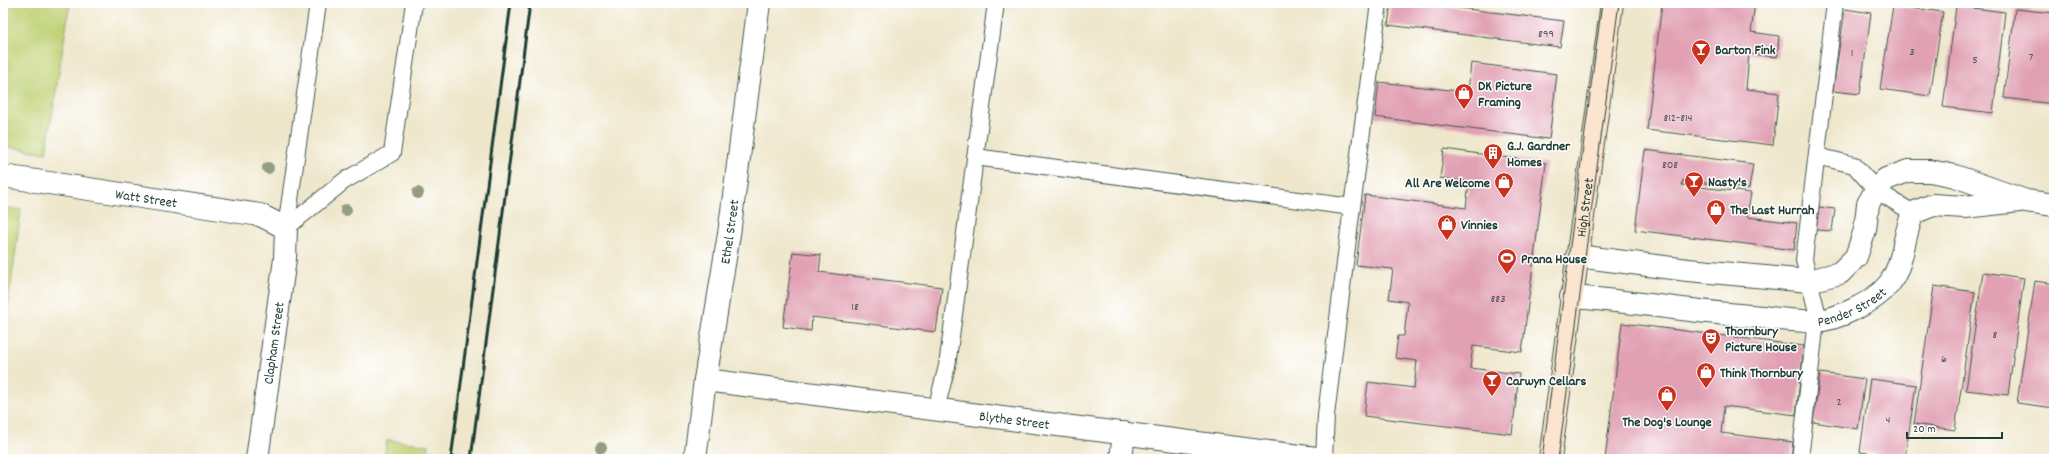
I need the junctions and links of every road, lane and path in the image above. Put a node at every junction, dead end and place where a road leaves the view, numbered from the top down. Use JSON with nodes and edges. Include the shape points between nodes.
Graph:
{"nodes":[{"id":1,"x":318,"y":3,"type":"edge"},
{"id":2,"x":414,"y":3,"type":"edge"},
{"id":3,"x":759,"y":3,"type":"edge"},
{"id":4,"x":996,"y":3,"type":"edge"},
{"id":5,"x":1379,"y":3,"type":"edge"},
{"id":6,"x":1612,"y":3,"type":"edge"},
{"id":7,"x":1835,"y":3,"type":"edge"},
{"id":8,"x":1817,"y":156,"type":"junction"},
{"id":9,"x":975,"y":157,"type":"junction"},
{"id":10,"x":3,"y":176,"type":"edge"},
{"id":11,"x":1876,"y":190,"type":"junction"},
{"id":12,"x":2026,"y":201,"type":"junction"},
{"id":13,"x":2054,"y":205,"type":"edge"},
{"id":14,"x":1352,"y":207,"type":"junction"},
{"id":15,"x":1913,"y":213,"type":"junction"},
{"id":16,"x":286,"y":228,"type":"junction"},
{"id":17,"x":1577,"y":256,"type":"junction"},
{"id":18,"x":1809,"y":281,"type":"junction"},
{"id":19,"x":1571,"y":297,"type":"junction"},
{"id":20,"x":1816,"y":321,"type":"junction"},
{"id":21,"x":705,"y":380,"type":"junction"},
{"id":22,"x":936,"y":409,"type":"junction"},
{"id":23,"x":1124,"y":433,"type":"junction"},
{"id":24,"x":257,"y":459,"type":"edge"},
{"id":25,"x":695,"y":459,"type":"edge"},
{"id":26,"x":1121,"y":459,"type":"edge"},
{"id":27,"x":1324,"y":459,"type":"edge"},
{"id":28,"x":1550,"y":459,"type":"edge"},
{"id":29,"x":1800,"y":459,"type":"edge"}],
"edges":[{"from":1,"to":16,"type":"lane"},
{"from":2,"to":16,"type":"lane","via":[[392,153],[344,181]]},
{"from":3,"to":21,"type":"street","name":"Ethel Street","via":[[729,234]]},
{"from":4,"to":9,"type":"lane"},
{"from":5,"to":14,"type":"lane"},
{"from":6,"to":17,"type":"main road","name":"High Street"},
{"from":7,"to":8,"type":"lane"},
{"from":8,"to":11,"type":"lane","via":[[1854,165]]},
{"from":8,"to":18,"type":"lane","via":[[1804,260]]},
{"from":9,"to":14,"type":"lane"},
{"from":9,"to":22,"type":"lane","via":[[948,366]]},
{"from":10,"to":16,"type":"street","name":"Watt Street","via":[[260,215]]},
{"from":11,"to":12,"type":"street","via":[[1886,179],[1908,171],[1930,171],[1955,176]]},
{"from":11,"to":15,"type":"lane"},
{"from":11,"to":18,"type":"street","via":[[1868,204],[1865,230],[1856,257],[1840,273]]},
{"from":12,"to":13,"type":"street"},
{"from":12,"to":15,"type":"street","via":[[1965,207],[1933,205]]},
{"from":14,"to":27,"type":"lane","via":[[1326,415]]},
{"from":15,"to":20,"type":"street","name":"Pender Street","via":[[1907,228],[1901,260],[1888,285],[1864,304],[1834,318]]},
{"from":16,"to":24,"type":"street","name":"Clapham Street","via":[[285,259]]},
{"from":17,"to":18,"type":"street","via":[[1688,270]]},
{"from":17,"to":19,"type":"main road","name":"High Street"},
{"from":18,"to":20,"type":"lane","via":[[1817,312]]},
{"from":19,"to":20,"type":"street","name":"Pender Street","via":[[1737,316]]},
{"from":19,"to":28,"type":"main road","name":"High Street"},
{"from":20,"to":29,"type":"lane"},
{"from":21,"to":22,"type":"street","name":"Blythe Street"},
{"from":21,"to":25,"type":"street","name":"Ethel Street"},
{"from":22,"to":23,"type":"street","name":"Blythe Street"},
{"from":23,"to":26,"type":"street"},
{"from":23,"to":27,"type":"street","name":"Blythe Street"}]}
